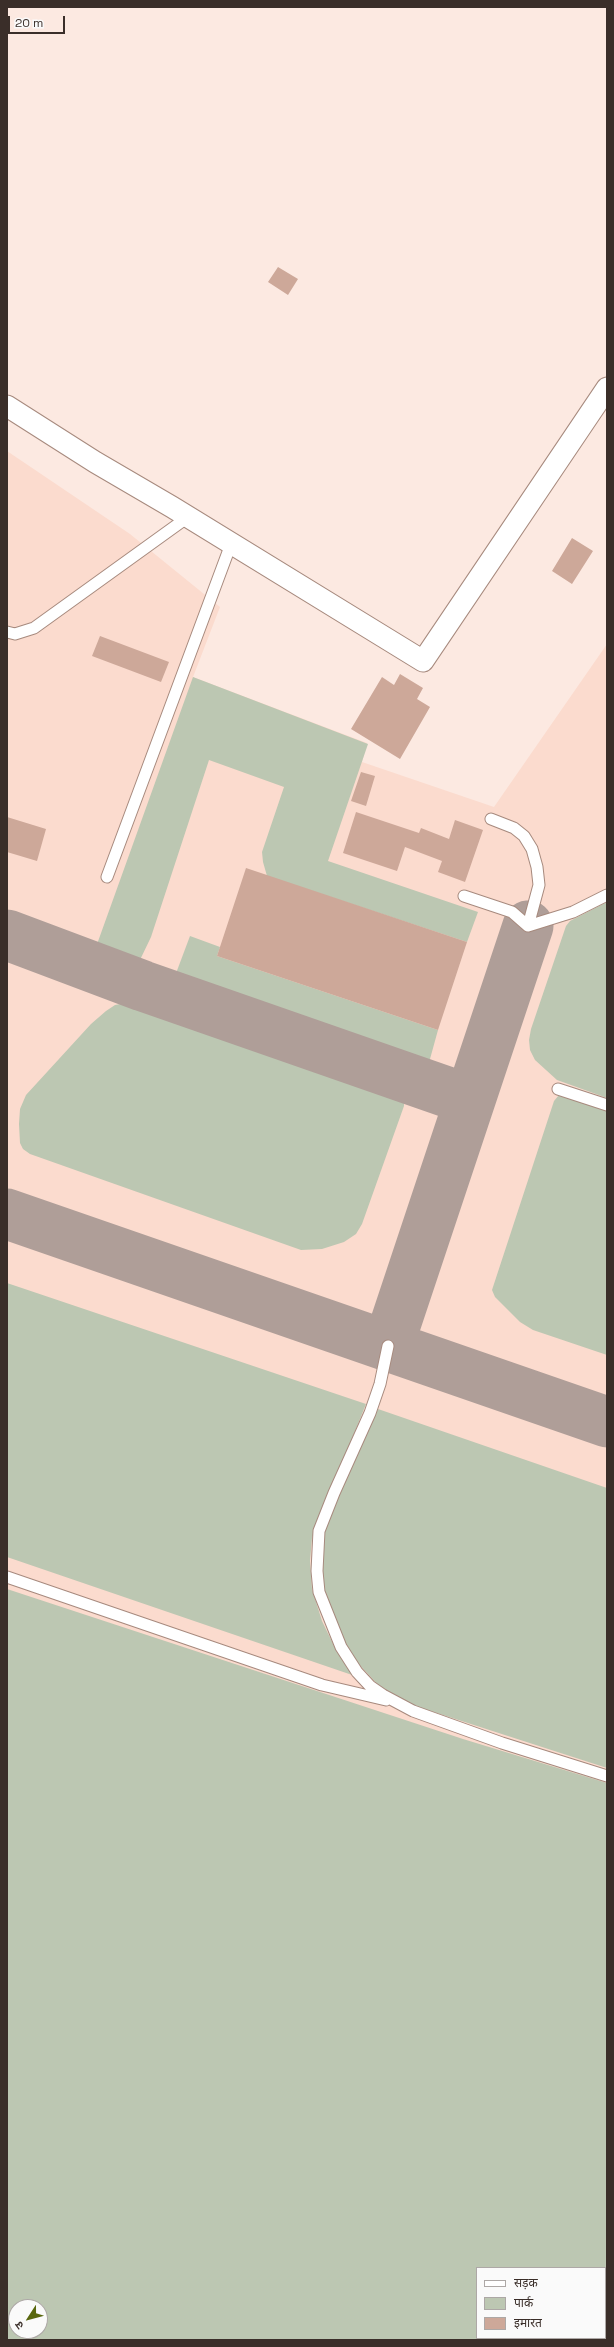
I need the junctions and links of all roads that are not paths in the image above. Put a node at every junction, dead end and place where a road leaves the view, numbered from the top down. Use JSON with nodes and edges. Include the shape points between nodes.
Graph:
{"nodes":[{"id":1,"x":607,"y":388,"type":"edge"},
{"id":2,"x":7,"y":406,"type":"edge"},
{"id":3,"x":188,"y":517,"type":"junction"},
{"id":4,"x":231,"y":544,"type":"junction"},
{"id":5,"x":7,"y":632,"type":"edge"},
{"id":6,"x":491,"y":819,"type":"dead end"},
{"id":7,"x":107,"y":877,"type":"dead end"},
{"id":8,"x":607,"y":895,"type":"edge"},
{"id":9,"x":464,"y":896,"type":"dead end"},
{"id":10,"x":528,"y":926,"type":"junction"},
{"id":11,"x":558,"y":1089,"type":"dead end"},
{"id":12,"x":607,"y":1105,"type":"edge"},
{"id":13,"x":388,"y":1346,"type":"dead end"},
{"id":14,"x":7,"y":1577,"type":"edge"},
{"id":15,"x":396,"y":1703,"type":"junction"},
{"id":16,"x":607,"y":1776,"type":"edge"}],
"edges":[{"from":1,"to":4,"type":"street","via":[[423,661]]},
{"from":2,"to":3,"type":"street"},
{"from":3,"to":4,"type":"street"},
{"from":3,"to":5,"type":"lane","via":[[34,628],[15,634]]},
{"from":4,"to":7,"type":"lane"},
{"from":6,"to":10,"type":"lane","via":[[514,828],[524,836],[536,860],[539,885]]},
{"from":8,"to":10,"type":"lane","via":[[573,912]]},
{"from":9,"to":10,"type":"lane","via":[[512,912]]},
{"from":11,"to":12,"type":"lane"},
{"from":13,"to":15,"type":"lane","via":[[380,1384],[370,1413],[320,1531],[317,1571],[319,1592],[341,1647],[357,1672],[370,1686]]},
{"from":14,"to":15,"type":"lane","via":[[322,1685]]},
{"from":15,"to":16,"type":"lane","via":[[468,1731]]}]}
